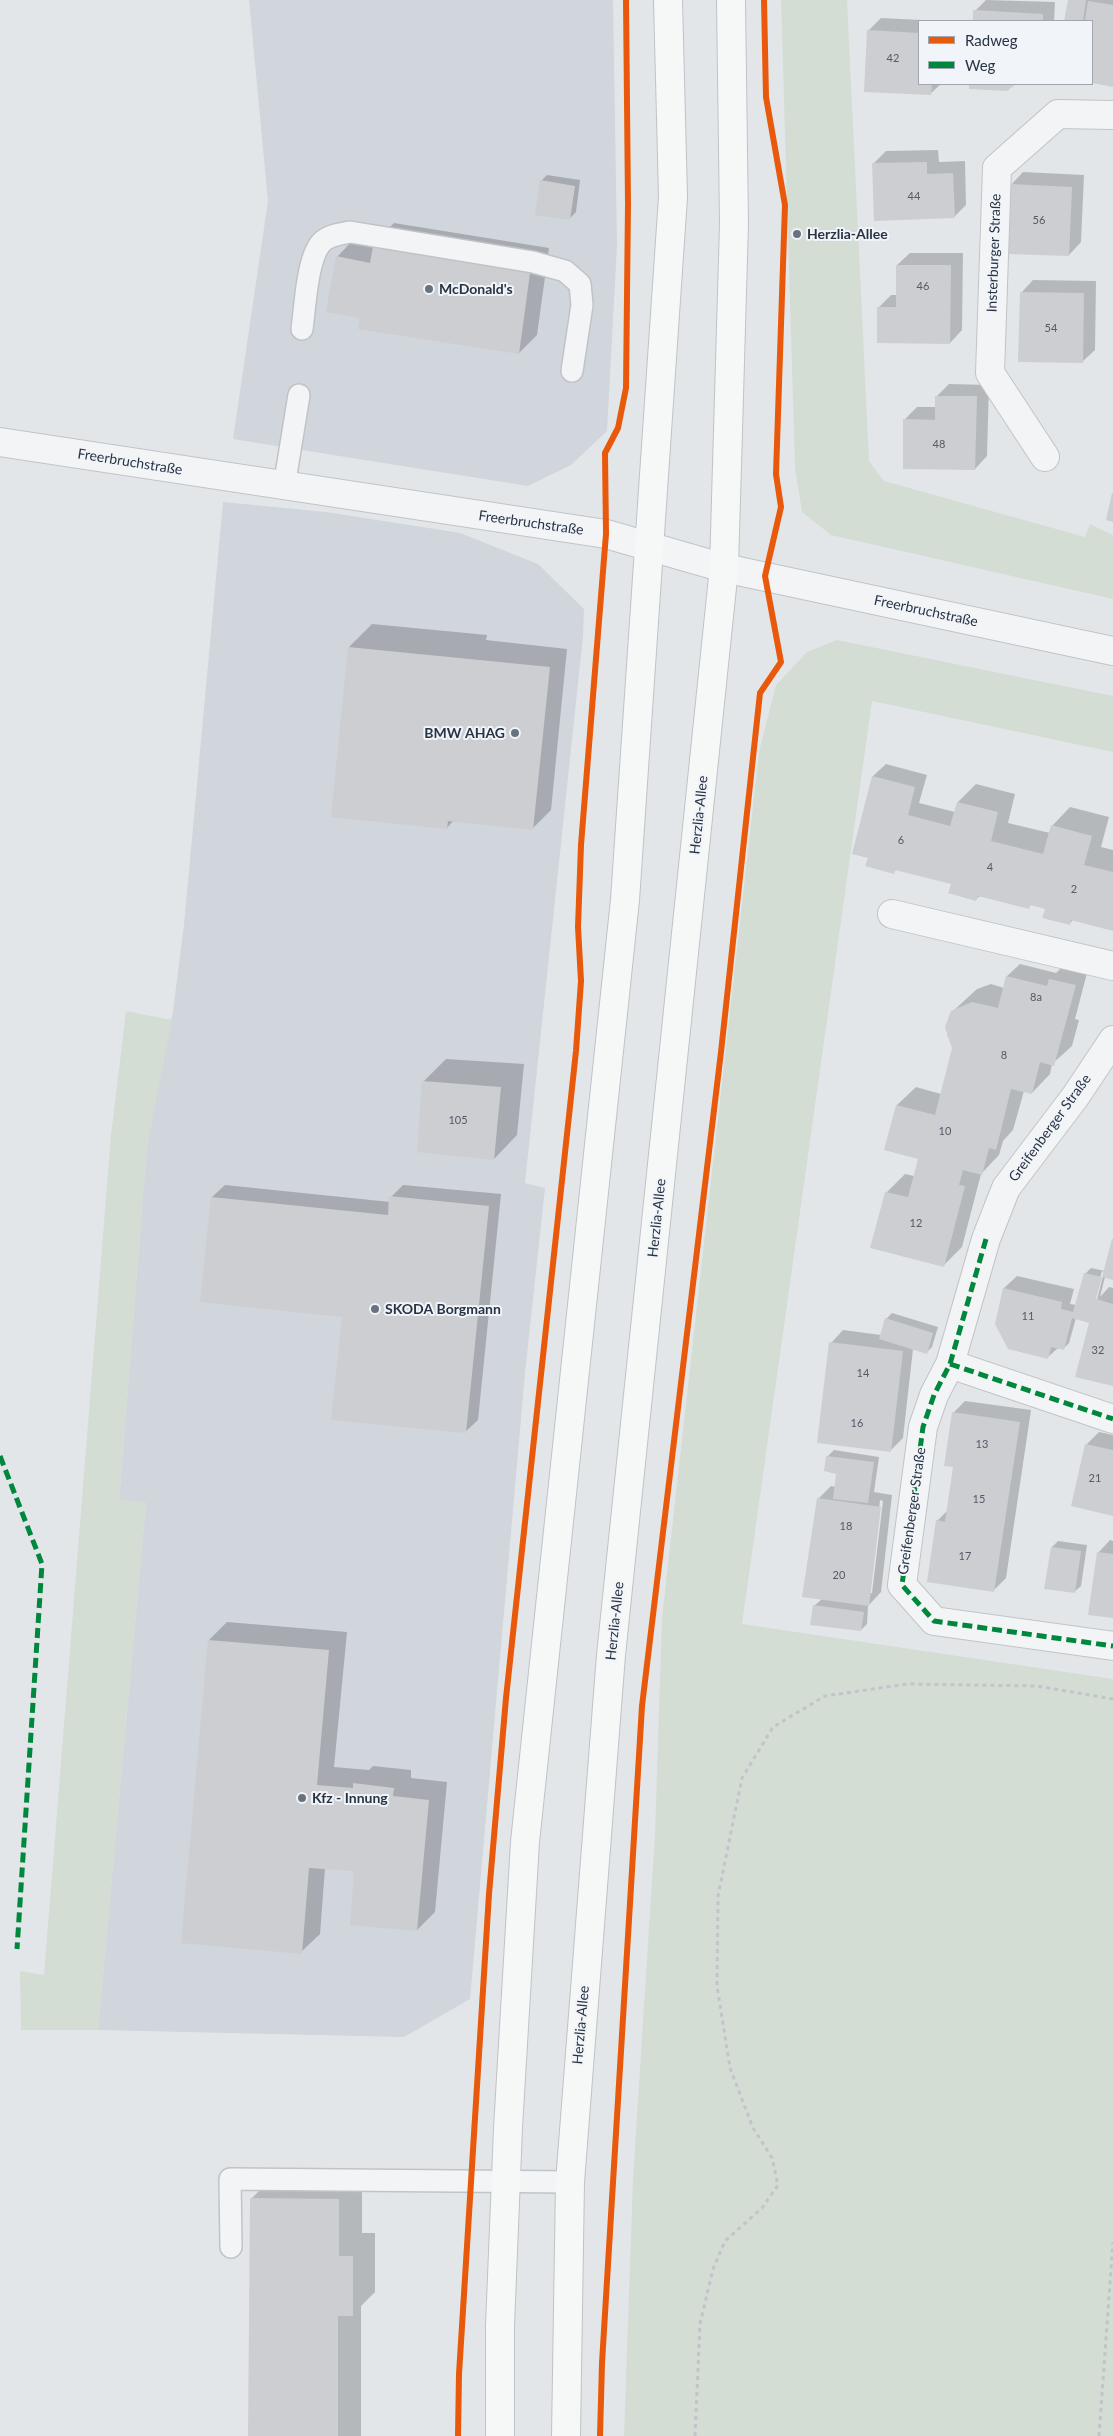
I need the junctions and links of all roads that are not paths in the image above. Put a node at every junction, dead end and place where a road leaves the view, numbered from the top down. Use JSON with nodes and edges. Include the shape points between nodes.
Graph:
{"nodes":[{"id":1,"x":668,"y":0,"type":"edge"},
{"id":2,"x":731,"y":0,"type":"edge"},
{"id":3,"x":1113,"y":115,"type":"edge"},
{"id":4,"x":302,"y":329,"type":"dead end"},
{"id":5,"x":572,"y":371,"type":"dead end"},
{"id":6,"x":299,"y":394,"type":"dead end"},
{"id":7,"x":0,"y":442,"type":"edge"},
{"id":8,"x":1045,"y":457,"type":"dead end"},
{"id":9,"x":284,"y":487,"type":"junction"},
{"id":10,"x":649,"y":547,"type":"junction"},
{"id":11,"x":724,"y":568,"type":"junction"},
{"id":12,"x":1113,"y":651,"type":"edge"},
{"id":13,"x":892,"y":914,"type":"dead end"},
{"id":14,"x":1113,"y":966,"type":"edge"},
{"id":15,"x":1113,"y":1040,"type":"edge"},
{"id":16,"x":950,"y":1364,"type":"junction"},
{"id":17,"x":1113,"y":1419,"type":"edge"},
{"id":18,"x":1113,"y":1646,"type":"edge"},
{"id":19,"x":506,"y":2180,"type":"junction"},
{"id":20,"x":570,"y":2182,"type":"junction"},
{"id":21,"x":231,"y":2247,"type":"dead end"},
{"id":22,"x":500,"y":2436,"type":"edge"},
{"id":23,"x":566,"y":2436,"type":"edge"}],
"edges":[{"from":1,"to":10,"type":"main road","via":[[673,197]]},
{"from":2,"to":11,"type":"main road","name":"Herzlia-Allee","via":[[734,224]]},
{"from":3,"to":8,"type":"street","name":"Insterburger Straße","via":[[1058,114],[997,168],[990,373]]},
{"from":4,"to":5,"type":"lane","via":[[310,270],[321,243],[334,235],[350,232],[533,262],[565,271],[580,284],[582,305]]},
{"from":6,"to":9,"type":"lane"},
{"from":7,"to":9,"type":"street","name":"Freerbruchstraße"},
{"from":9,"to":10,"type":"street","name":"Freerbruchstraße","via":[[606,534]]},
{"from":10,"to":11,"type":"street","name":"Freerbruchstraße"},
{"from":10,"to":19,"type":"main road","via":[[624,900],[524,1842]]},
{"from":11,"to":12,"type":"street","name":"Freerbruchstraße"},
{"from":11,"to":20,"type":"main road","name":"Herzlia-Allee","via":[[611,1655]]},
{"from":13,"to":14,"type":"street"},
{"from":15,"to":16,"type":"street","name":"Greifenberger Straße","via":[[1075,1097],[1006,1188],[981,1256]]},
{"from":16,"to":17,"type":"street"},
{"from":16,"to":18,"type":"street","name":"Greifenberger Straße","via":[[923,1427],[902,1585],[934,1621]]},
{"from":19,"to":20,"type":"lane"},
{"from":19,"to":21,"type":"lane","via":[[230,2179]]},
{"from":19,"to":22,"type":"main road","via":[[500,2326]]},
{"from":20,"to":23,"type":"main road","name":"Herzlia-Allee"}]}
